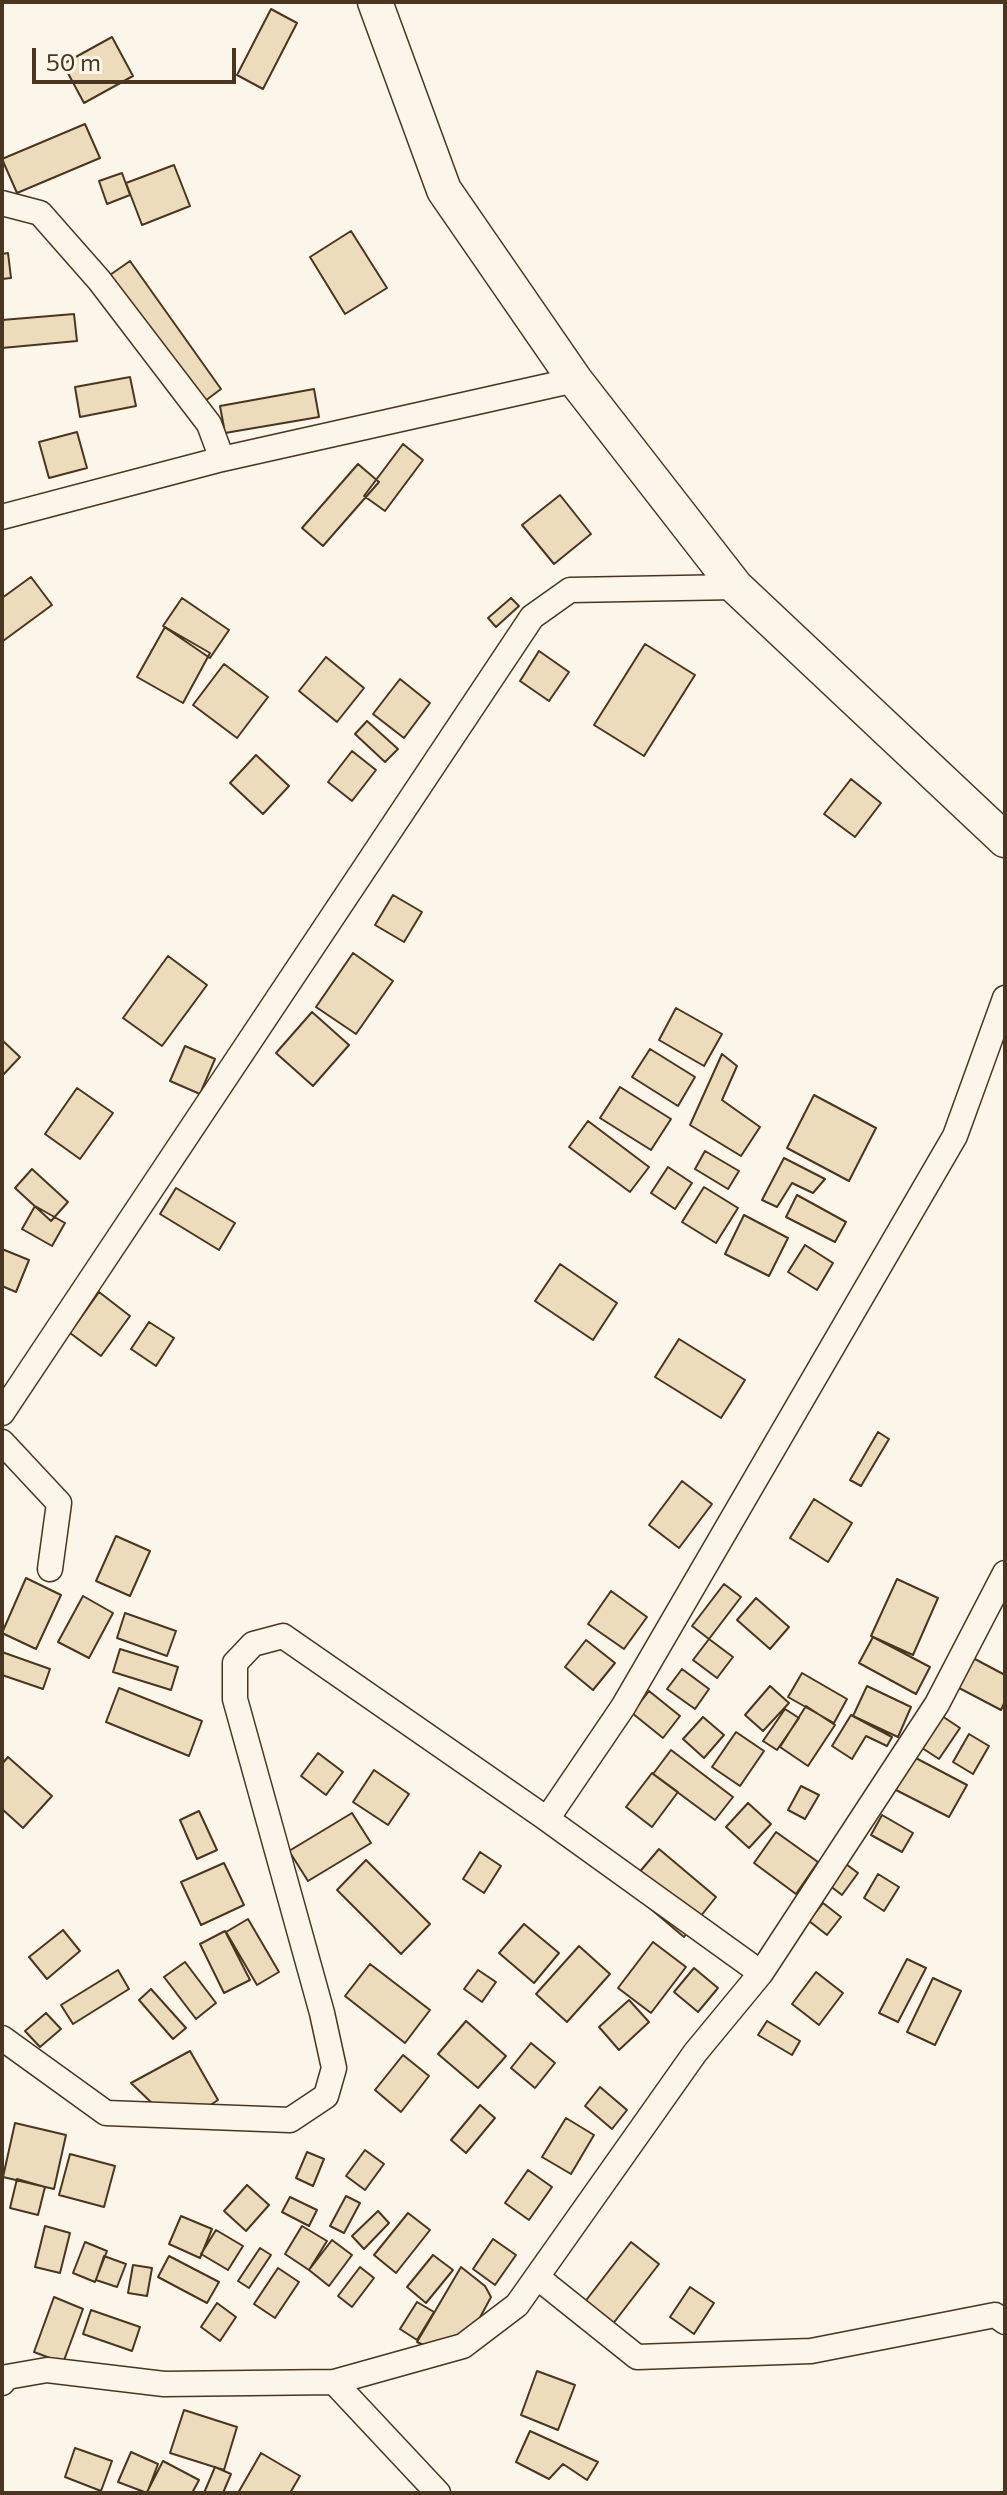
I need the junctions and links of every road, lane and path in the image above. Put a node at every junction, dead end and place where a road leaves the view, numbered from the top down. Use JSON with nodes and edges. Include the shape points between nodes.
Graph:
{"nodes":[{"id":1,"x":375,"y":2,"type":"edge"},
{"id":2,"x":2,"y":203,"type":"edge"},
{"id":3,"x":575,"y":380,"type":"junction"},
{"id":4,"x":222,"y":459,"type":"junction"},
{"id":5,"x":2,"y":517,"type":"edge"},
{"id":6,"x":736,"y":587,"type":"junction"},
{"id":7,"x":1005,"y":840,"type":"edge"},
{"id":8,"x":1005,"y":998,"type":"edge"},
{"id":9,"x":2,"y":1413,"type":"edge"},
{"id":10,"x":2,"y":1442,"type":"edge"},
{"id":11,"x":50,"y":1569,"type":"dead end"},
{"id":12,"x":1005,"y":1573,"type":"edge"},
{"id":13,"x":547,"y":1819,"type":"junction"},
{"id":14,"x":761,"y":1973,"type":"junction"},
{"id":15,"x":2,"y":2038,"type":"edge"},
{"id":16,"x":537,"y":2277,"type":"junction"},
{"id":17,"x":1005,"y":2322,"type":"edge"},
{"id":18,"x":334,"y":2382,"type":"junction"},
{"id":19,"x":2,"y":2383,"type":"edge"},
{"id":20,"x":438,"y":2493,"type":"edge"}],
"edges":[{"from":1,"to":3,"type":"street","via":[[444,190]]},
{"from":2,"to":4,"type":"street","via":[[40,213],[99,280],[209,424]]},
{"from":3,"to":4,"type":"street"},
{"from":3,"to":6,"type":"street"},
{"from":4,"to":5,"type":"street"},
{"from":6,"to":7,"type":"street"},
{"from":6,"to":9,"type":"street","via":[[570,590],[532,617]]},
{"from":8,"to":13,"type":"street","via":[[955,1136],[623,1707]]},
{"from":10,"to":11,"type":"street","via":[[59,1503]]},
{"from":12,"to":14,"type":"street","via":[[937,1704]]},
{"from":13,"to":14,"type":"street"},
{"from":13,"to":15,"type":"street","via":[[283,1636],[253,1644],[235,1663],[235,1699],[322,2013],[334,2068],[326,2096],[290,2120],[106,2113]]},
{"from":14,"to":16,"type":"street","via":[[695,2053]]},
{"from":16,"to":17,"type":"street","via":[[637,2357],[811,2351],[995,2315]]},
{"from":16,"to":18,"type":"street","via":[[517,2305],[463,2346]]},
{"from":18,"to":19,"type":"street","via":[[164,2384],[47,2370],[7,2377]]},
{"from":18,"to":20,"type":"street"}]}
